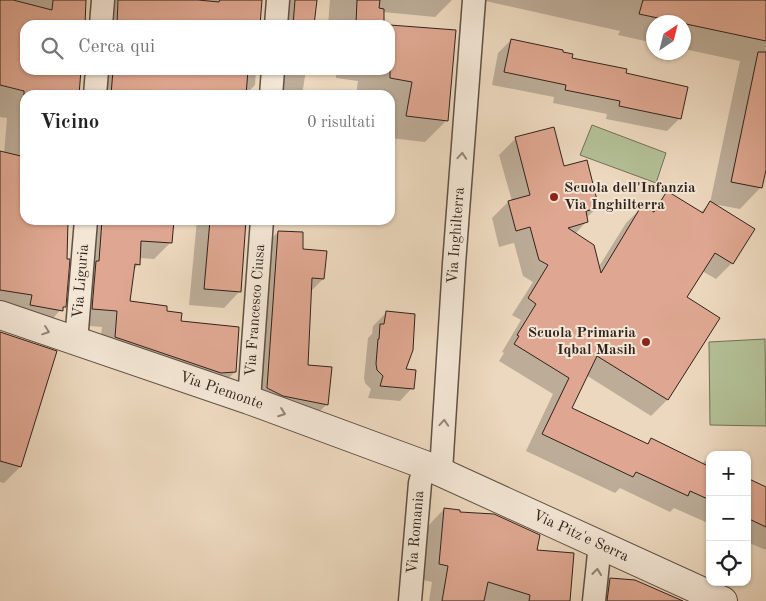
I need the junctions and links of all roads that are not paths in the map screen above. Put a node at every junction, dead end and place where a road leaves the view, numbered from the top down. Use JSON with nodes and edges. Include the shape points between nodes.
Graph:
{"nodes":[{"id":1,"x":103,"y":0,"type":"edge"},
{"id":2,"x":278,"y":0,"type":"edge"},
{"id":3,"x":474,"y":0,"type":"edge"},
{"id":4,"x":101,"y":20,"type":"edge"},
{"id":5,"x":276,"y":20,"type":"edge"},
{"id":6,"x":97,"y":75,"type":"edge"},
{"id":7,"x":273,"y":75,"type":"edge"},
{"id":8,"x":96,"y":90,"type":"edge"},
{"id":9,"x":271,"y":90,"type":"edge"},
{"id":10,"x":86,"y":225,"type":"edge"},
{"id":11,"x":262,"y":225,"type":"edge"},
{"id":12,"x":0,"y":315,"type":"edge"},
{"id":13,"x":76,"y":342,"type":"junction"},
{"id":14,"x":249,"y":400,"type":"junction"},
{"id":15,"x":433,"y":468,"type":"junction"},
{"id":16,"x":600,"y":544,"type":"junction"},
{"id":17,"x":410,"y":601,"type":"edge"},
{"id":18,"x":594,"y":601,"type":"edge"},
{"id":19,"x":722,"y":601,"type":"edge"}],
"edges":[{"from":1,"to":4,"type":"street"},
{"from":2,"to":5,"type":"street"},
{"from":15,"to":3,"type":"street","name":"Via Inghilterra","one_way":true,"via":[[454,264]]},
{"from":6,"to":8,"type":"street"},
{"from":7,"to":9,"type":"street"},
{"from":10,"to":13,"type":"street","name":"Via Liguria"},
{"from":11,"to":14,"type":"street","name":"Via Francesco Ciusa"},
{"from":12,"to":13,"type":"street","name":"Via Piemonte","one_way":true},
{"from":13,"to":14,"type":"street","name":"Via Piemonte"},
{"from":14,"to":15,"type":"street","name":"Via Piemonte","one_way":true},
{"from":15,"to":16,"type":"street","name":"Via Pitz'e Serra"},
{"from":15,"to":17,"type":"street","name":"Via Romania","via":[[420,483]]},
{"from":18,"to":16,"type":"street","one_way":true},
{"from":16,"to":19,"type":"street","name":"Via Pitz'e Serra"}]}
